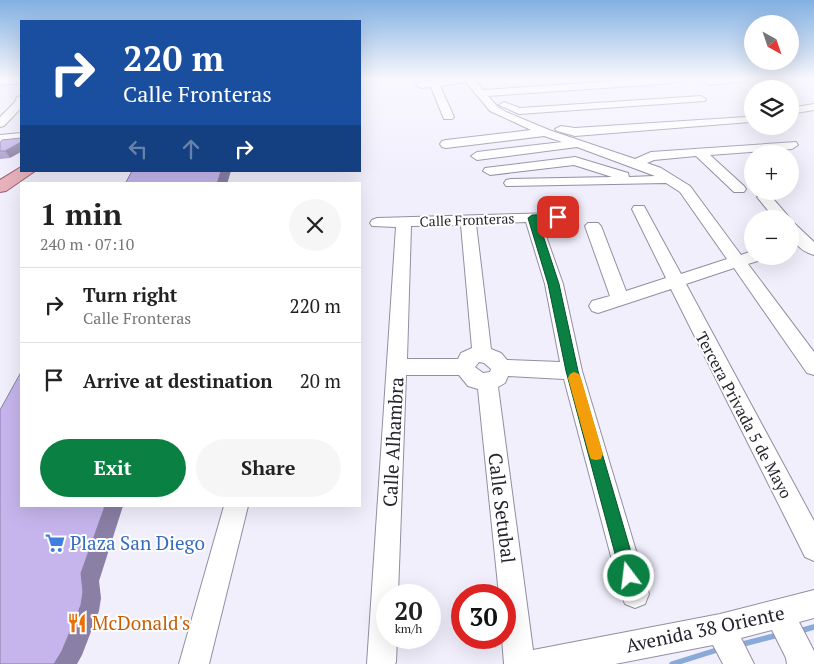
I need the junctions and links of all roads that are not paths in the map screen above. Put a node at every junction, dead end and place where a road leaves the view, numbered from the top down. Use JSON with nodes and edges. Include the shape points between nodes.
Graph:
{"nodes":[{"id":1,"x":444,"y":109,"type":"edge"},
{"id":2,"x":494,"y":109,"type":"edge"},
{"id":3,"x":513,"y":109,"type":"edge"},
{"id":4,"x":550,"y":109,"type":"edge"},
{"id":5,"x":3,"y":114,"type":"edge"},
{"id":6,"x":493,"y":116,"type":"dead end"},
{"id":7,"x":744,"y":120,"type":"edge"},
{"id":8,"x":0,"y":124,"type":"edge"},
{"id":9,"x":526,"y":124,"type":"junction"},
{"id":10,"x":545,"y":132,"type":"junction"},
{"id":11,"x":509,"y":136,"type":"junction"},
{"id":12,"x":20,"y":138,"type":"edge"},
{"id":13,"x":0,"y":139,"type":"edge"},
{"id":14,"x":462,"y":142,"type":"junction"},
{"id":15,"x":446,"y":144,"type":"dead end"},
{"id":16,"x":584,"y":145,"type":"junction"},
{"id":17,"x":699,"y":152,"type":"junction"},
{"id":18,"x":744,"y":153,"type":"edge"},
{"id":19,"x":476,"y":156,"type":"dead end"},
{"id":20,"x":578,"y":161,"type":"junction"},
{"id":21,"x":638,"y":163,"type":"junction"},
{"id":22,"x":20,"y":164,"type":"edge"},
{"id":23,"x":506,"y":170,"type":"junction"},
{"id":24,"x":490,"y":171,"type":"dead end"},
{"id":25,"x":25,"y":172,"type":"edge"},
{"id":26,"x":0,"y":175,"type":"edge"},
{"id":27,"x":634,"y":180,"type":"junction"},
{"id":28,"x":661,"y":180,"type":"dead end"},
{"id":29,"x":0,"y":187,"type":"edge"},
{"id":30,"x":513,"y":188,"type":"joint"},
{"id":31,"x":738,"y":189,"type":"dead end"},
{"id":32,"x":639,"y":209,"type":"dead end"},
{"id":33,"x":766,"y":210,"type":"edge"},
{"id":34,"x":773,"y":210,"type":"edge"},
{"id":35,"x":558,"y":217,"type":"dead end"},
{"id":36,"x":532,"y":218,"type":"junction"},
{"id":37,"x":468,"y":220,"type":"junction"},
{"id":38,"x":404,"y":222,"type":"junction"},
{"id":39,"x":376,"y":223,"type":"dead end"},
{"id":40,"x":593,"y":226,"type":"dead end"},
{"id":41,"x":744,"y":256,"type":"edge"},
{"id":42,"x":744,"y":260,"type":"edge"},
{"id":43,"x":751,"y":265,"type":"edge"},
{"id":44,"x":675,"y":282,"type":"junction"},
{"id":45,"x":620,"y":299,"type":"junction"},
{"id":46,"x":598,"y":306,"type":"dead end"},
{"id":47,"x":482,"y":354,"type":"junction"},
{"id":48,"x":397,"y":366,"type":"junction"},
{"id":49,"x":814,"y":367,"type":"edge"},
{"id":50,"x":465,"y":368,"type":"junction"},
{"id":51,"x":572,"y":371,"type":"junction"},
{"id":52,"x":494,"y":375,"type":"junction"},
{"id":53,"x":234,"y":510,"type":"edge"},
{"id":54,"x":814,"y":548,"type":"edge"},
{"id":55,"x":635,"y":594,"type":"dead end"},
{"id":56,"x":814,"y":604,"type":"edge"},
{"id":57,"x":779,"y":614,"type":"junction"},
{"id":58,"x":720,"y":629,"type":"junction"},
{"id":59,"x":381,"y":662,"type":"dead end"},
{"id":60,"x":194,"y":664,"type":"edge"},
{"id":61,"x":519,"y":664,"type":"edge"},
{"id":62,"x":536,"y":664,"type":"edge"},
{"id":63,"x":739,"y":664,"type":"edge"},
{"id":64,"x":802,"y":664,"type":"edge"}],
"edges":[{"from":1,"to":14,"type":"street"},
{"from":2,"to":9,"type":"street"},
{"from":3,"to":4,"type":"street"},
{"from":5,"to":8,"type":"street"},
{"from":6,"to":11,"type":"street"},
{"from":7,"to":9,"type":"street","via":[[575,132],[547,124]]},
{"from":9,"to":10,"type":"street"},
{"from":10,"to":11,"type":"street"},
{"from":10,"to":16,"type":"street"},
{"from":11,"to":14,"type":"street"},
{"from":12,"to":13,"type":"street"},
{"from":14,"to":15,"type":"street"},
{"from":16,"to":19,"type":"street"},
{"from":16,"to":20,"type":"street"},
{"from":16,"to":21,"type":"street"},
{"from":17,"to":18,"type":"street"},
{"from":17,"to":21,"type":"street","via":[[651,156]]},
{"from":17,"to":31,"type":"street"},
{"from":20,"to":23,"type":"street"},
{"from":20,"to":27,"type":"street"},
{"from":21,"to":41,"type":"street","via":[[686,189]]},
{"from":22,"to":26,"type":"main road"},
{"from":23,"to":24,"type":"street"},
{"from":23,"to":30,"type":"street"},
{"from":25,"to":29,"type":"main road"},
{"from":27,"to":28,"type":"street"},
{"from":27,"to":30,"type":"street"},
{"from":32,"to":44,"type":"street"},
{"from":33,"to":34,"type":"street","via":[[759,198]]},
{"from":35,"to":36,"type":"street","name":"Calle Fronteras"},
{"from":36,"to":37,"type":"street","name":"Calle Fronteras"},
{"from":36,"to":51,"type":"street","via":[[554,284]]},
{"from":37,"to":38,"type":"street","name":"Calle Fronteras"},
{"from":37,"to":47,"type":"street"},
{"from":38,"to":39,"type":"street","name":"Calle Fronteras"},
{"from":38,"to":48,"type":"street","name":"Calle Alhambra"},
{"from":40,"to":45,"type":"street"},
{"from":42,"to":44,"type":"street"},
{"from":43,"to":49,"type":"street"},
{"from":44,"to":45,"type":"street"},
{"from":44,"to":54,"type":"street","name":"Tercera Privada 5 de Mayo"},
{"from":45,"to":46,"type":"street"},
{"from":47,"to":50,"type":"street","via":[[468,359]]},
{"from":47,"to":52,"type":"street","via":[[497,360]]},
{"from":48,"to":50,"type":"street"},
{"from":48,"to":59,"type":"street","name":"Calle Alhambra"},
{"from":50,"to":52,"type":"street","via":[[469,376],[478,382]]},
{"from":51,"to":52,"type":"street"},
{"from":51,"to":55,"type":"street"},
{"from":52,"to":61,"type":"street","name":"Calle Setubal"},
{"from":53,"to":60,"type":"street"},
{"from":56,"to":57,"type":"street","name":"Avenida 38 Oriente"},
{"from":57,"to":58,"type":"street","name":"Avenida 38 Oriente"},
{"from":57,"to":64,"type":"street"},
{"from":58,"to":62,"type":"street","name":"Avenida 38 Oriente"},
{"from":58,"to":63,"type":"street"}]}
